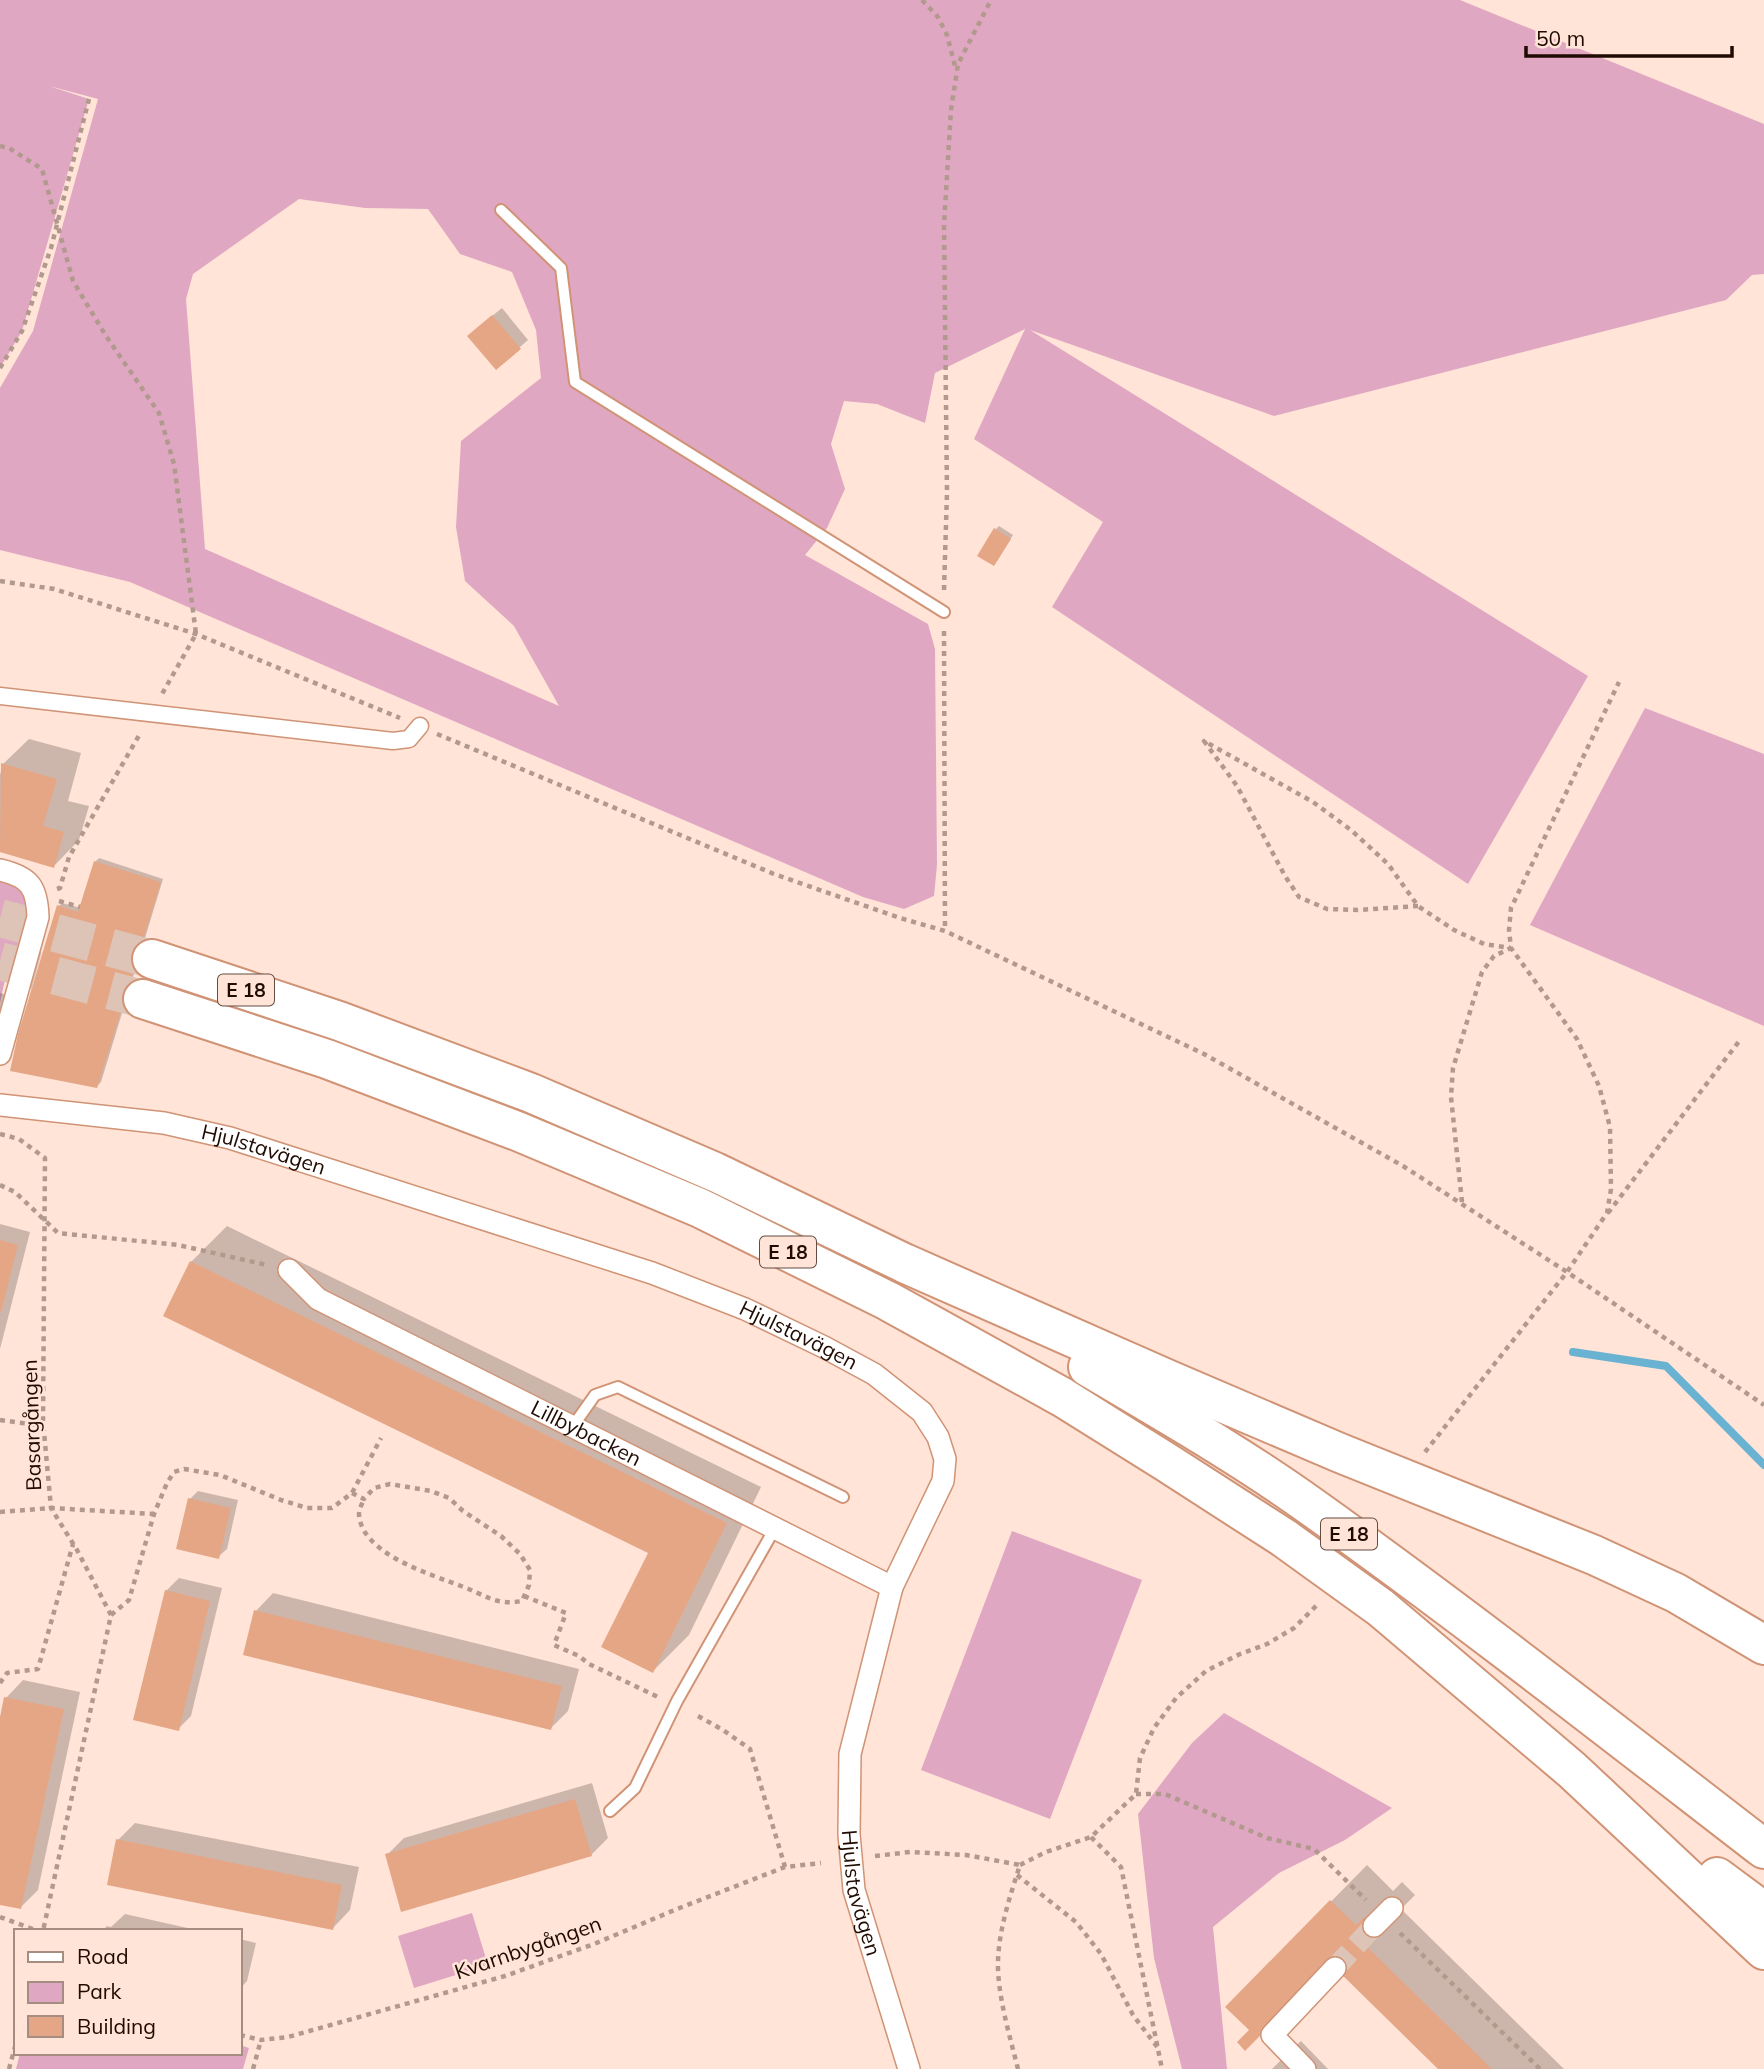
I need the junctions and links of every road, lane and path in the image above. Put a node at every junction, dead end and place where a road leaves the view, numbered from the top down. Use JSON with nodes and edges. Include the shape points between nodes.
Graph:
{"nodes":[{"id":1,"x":922,"y":0,"type":"edge"},
{"id":2,"x":991,"y":0,"type":"edge"},
{"id":3,"x":957,"y":72,"type":"junction"},
{"id":4,"x":89,"y":99,"type":"dead end"},
{"id":5,"x":0,"y":146,"type":"edge"},
{"id":6,"x":501,"y":210,"type":"dead end"},
{"id":7,"x":57,"y":223,"type":"junction"},
{"id":8,"x":0,"y":368,"type":"edge"},
{"id":9,"x":944,"y":612,"type":"junction"},
{"id":10,"x":1619,"y":682,"type":"dead end"},
{"id":11,"x":165,"y":688,"type":"dead end"},
{"id":12,"x":0,"y":696,"type":"edge"},
{"id":13,"x":419,"y":726,"type":"dead end"},
{"id":14,"x":126,"y":757,"type":"dead end"},
{"id":15,"x":0,"y":870,"type":"edge"},
{"id":16,"x":774,"y":874,"type":"dead end"},
{"id":17,"x":60,"y":888,"type":"dead end"},
{"id":18,"x":1418,"y":906,"type":"junction"},
{"id":19,"x":945,"y":931,"type":"junction"},
{"id":20,"x":1511,"y":948,"type":"junction"},
{"id":21,"x":152,"y":959,"type":"tunnel mouth"},
{"id":22,"x":143,"y":999,"type":"tunnel mouth"},
{"id":23,"x":1740,"y":1040,"type":"dead end"},
{"id":24,"x":0,"y":1054,"type":"edge"},
{"id":25,"x":0,"y":1105,"type":"edge"},
{"id":26,"x":0,"y":1134,"type":"edge"},
{"id":27,"x":0,"y":1185,"type":"edge"},
{"id":28,"x":1462,"y":1203,"type":"junction"},
{"id":29,"x":1607,"y":1213,"type":"junction"},
{"id":30,"x":46,"y":1219,"type":"junction"},
{"id":31,"x":904,"y":1263,"type":"junction"},
{"id":32,"x":289,"y":1269,"type":"joint"},
{"id":33,"x":1567,"y":1272,"type":"junction"},
{"id":34,"x":1764,"y":1405,"type":"edge"},
{"id":35,"x":0,"y":1420,"type":"edge"},
{"id":36,"x":44,"y":1426,"type":"junction"},
{"id":37,"x":573,"y":1426,"type":"junction"},
{"id":38,"x":381,"y":1438,"type":"dead end"},
{"id":39,"x":1417,"y":1462,"type":"dead end"},
{"id":40,"x":352,"y":1493,"type":"junction"},
{"id":41,"x":844,"y":1497,"type":"dead end"},
{"id":42,"x":364,"y":1499,"type":"junction"},
{"id":43,"x":51,"y":1508,"type":"junction"},
{"id":44,"x":0,"y":1512,"type":"edge"},
{"id":45,"x":154,"y":1514,"type":"junction"},
{"id":46,"x":775,"y":1528,"type":"junction"},
{"id":47,"x":73,"y":1544,"type":"junction"},
{"id":48,"x":892,"y":1587,"type":"junction"},
{"id":49,"x":524,"y":1596,"type":"junction"},
{"id":50,"x":1323,"y":1600,"type":"dead end"},
{"id":51,"x":111,"y":1615,"type":"junction"},
{"id":52,"x":1764,"y":1646,"type":"edge"},
{"id":53,"x":0,"y":1672,"type":"edge"},
{"id":54,"x":7,"y":1673,"type":"junction"},
{"id":55,"x":0,"y":1683,"type":"edge"},
{"id":56,"x":676,"y":1705,"type":"junction"},
{"id":57,"x":698,"y":1716,"type":"dead end"},
{"id":58,"x":1572,"y":1770,"type":"junction"},
{"id":59,"x":1136,"y":1794,"type":"junction"},
{"id":60,"x":610,"y":1811,"type":"dead end"},
{"id":61,"x":1091,"y":1837,"type":"junction"},
{"id":62,"x":1764,"y":1849,"type":"edge"},
{"id":63,"x":873,"y":1856,"type":"dead end"},
{"id":64,"x":821,"y":1863,"type":"dead end"},
{"id":65,"x":1020,"y":1865,"type":"junction"},
{"id":66,"x":785,"y":1867,"type":"junction"},
{"id":67,"x":1017,"y":1875,"type":"junction"},
{"id":68,"x":1764,"y":1912,"type":"edge"},
{"id":69,"x":0,"y":1917,"type":"edge"},
{"id":70,"x":34,"y":1929,"type":"edge"},
{"id":71,"x":40,"y":1929,"type":"edge"},
{"id":72,"x":1764,"y":1950,"type":"edge"},
{"id":73,"x":1335,"y":1968,"type":"tunnel mouth"},
{"id":74,"x":242,"y":2035,"type":"edge"},
{"id":75,"x":261,"y":2040,"type":"junction"},
{"id":76,"x":1159,"y":2049,"type":"junction"},
{"id":77,"x":14,"y":2050,"type":"edge"},
{"id":78,"x":9,"y":2069,"type":"edge"},
{"id":79,"x":253,"y":2069,"type":"edge"},
{"id":80,"x":909,"y":2069,"type":"edge"},
{"id":81,"x":1018,"y":2069,"type":"edge"},
{"id":82,"x":1162,"y":2069,"type":"edge"},
{"id":83,"x":1305,"y":2069,"type":"edge"},
{"id":84,"x":1540,"y":2069,"type":"edge"}],
"edges":[{"from":1,"to":3,"type":"path","via":[[947,35]]},
{"from":2,"to":3,"type":"path"},
{"from":3,"to":9,"type":"path","via":[[944,225]]},
{"from":4,"to":7,"type":"path"},
{"from":5,"to":7,"type":"path","via":[[42,169]]},
{"from":6,"to":9,"type":"lane","via":[[561,268],[575,382]]},
{"from":7,"to":8,"type":"path","via":[[22,331]]},
{"from":7,"to":11,"type":"path","via":[[73,281],[159,413],[174,464],[196,634]]},
{"from":9,"to":19,"type":"path"},
{"from":10,"to":20,"type":"path","via":[[1511,908]]},
{"from":12,"to":13,"type":"street","via":[[393,741],[409,739]]},
{"from":14,"to":17,"type":"path","via":[[69,857]]},
{"from":15,"to":24,"type":"street","via":[[27,880],[34,890],[38,917]]},
{"from":16,"to":19,"type":"path"},
{"from":18,"to":18,"type":"path","via":[[1388,864],[1351,830],[1313,802],[1204,741],[1237,786],[1299,897],[1327,909]]},
{"from":18,"to":20,"type":"path","via":[[1484,944]]},
{"from":19,"to":28,"type":"path","via":[[1204,1054]]},
{"from":20,"to":28,"type":"path","via":[[1494,956],[1482,972],[1453,1068],[1451,1097]]},
{"from":20,"to":29,"type":"path","via":[[1577,1039],[1599,1086],[1609,1127]]},
{"from":21,"to":31,"type":"highway","number":"E 18","via":[[339,1021],[531,1093],[715,1172]]},
{"from":22,"to":58,"type":"highway","number":"E 18","via":[[327,1059],[517,1131],[700,1208],[899,1308],[1062,1397],[1284,1538],[1381,1608]]},
{"from":23,"to":29,"type":"path"},
{"from":25,"to":48,"type":"street","name":"Hjulstavägen","via":[[164,1122],[230,1138],[652,1273],[745,1309],[874,1374],[922,1412],[945,1459],[943,1481]]},
{"from":26,"to":30,"type":"path","name":"Basargången","via":[[19,1139],[46,1158]]},
{"from":27,"to":30,"type":"path"},
{"from":28,"to":33,"type":"path"},
{"from":29,"to":33,"type":"path"},
{"from":30,"to":32,"type":"path","via":[[58,1233],[178,1245]]},
{"from":30,"to":36,"type":"path","name":"Basargången"},
{"from":31,"to":52,"type":"highway","via":[[1168,1380],[1594,1555],[1676,1593]]},
{"from":31,"to":62,"type":"highway","number":"E 18","via":[[1080,1362],[1310,1506]]},
{"from":32,"to":37,"type":"street","name":"Lillbybacken","via":[[318,1299]]},
{"from":33,"to":34,"type":"path"},
{"from":33,"to":39,"type":"path"},
{"from":35,"to":36,"type":"path"},
{"from":36,"to":43,"type":"path","name":"Basargången"},
{"from":37,"to":41,"type":"lane","via":[[594,1395],[618,1387]]},
{"from":37,"to":46,"type":"street","name":"Lillbybacken"},
{"from":38,"to":40,"type":"path"},
{"from":40,"to":42,"type":"path"},
{"from":40,"to":45,"type":"path","via":[[332,1508],[307,1508],[235,1480],[184,1469],[174,1472]]},
{"from":42,"to":49,"type":"path","via":[[361,1523],[387,1553],[486,1598],[507,1604],[522,1601]]},
{"from":42,"to":49,"type":"path","via":[[374,1488],[390,1484],[449,1498],[520,1554],[530,1570]]},
{"from":43,"to":44,"type":"path"},
{"from":43,"to":45,"type":"path"},
{"from":43,"to":47,"type":"path","name":"Basargången"},
{"from":45,"to":51,"type":"path","via":[[128,1600]]},
{"from":46,"to":48,"type":"street","name":"Lillbybacken"},
{"from":46,"to":56,"type":"lane"},
{"from":47,"to":51,"type":"path","name":"Basargången"},
{"from":47,"to":54,"type":"path","via":[[38,1669]]},
{"from":48,"to":80,"type":"street","name":"Hjulstavägen","via":[[850,1754],[849,1834],[854,1889]]},
{"from":49,"to":56,"type":"path","via":[[566,1613],[554,1645]]},
{"from":50,"to":59,"type":"path","via":[[1294,1628],[1206,1671],[1177,1698],[1154,1728],[1140,1758]]},
{"from":51,"to":71,"type":"path"},
{"from":53,"to":54,"type":"path"},
{"from":54,"to":55,"type":"path"},
{"from":56,"to":60,"type":"lane","via":[[635,1788]]},
{"from":57,"to":66,"type":"path","via":[[750,1749]]},
{"from":58,"to":68,"type":"highway","number":"E 18"},
{"from":58,"to":72,"type":"highway"},
{"from":59,"to":61,"type":"path"},
{"from":59,"to":84,"type":"path","via":[[1165,1794],[1267,1838],[1314,1849]]},
{"from":61,"to":65,"type":"path"},
{"from":61,"to":76,"type":"path","via":[[1121,1867]]},
{"from":63,"to":65,"type":"path","via":[[910,1852],[966,1855]]},
{"from":64,"to":66,"type":"path","name":"Kvarnbygången"},
{"from":65,"to":67,"type":"path"},
{"from":66,"to":75,"type":"path","name":"Kvarnbygången","via":[[505,1976],[332,2026]]},
{"from":67,"to":76,"type":"path","via":[[1076,1922]]},
{"from":67,"to":81,"type":"path","via":[[1002,1927],[998,1963],[1004,2017]]},
{"from":69,"to":70,"type":"path"},
{"from":73,"to":83,"type":"street","via":[[1272,2035]]},
{"from":74,"to":75,"type":"path","name":"Kvarnbygången"},
{"from":75,"to":79,"type":"path"},
{"from":76,"to":82,"type":"path"},
{"from":77,"to":78,"type":"path"}]}
